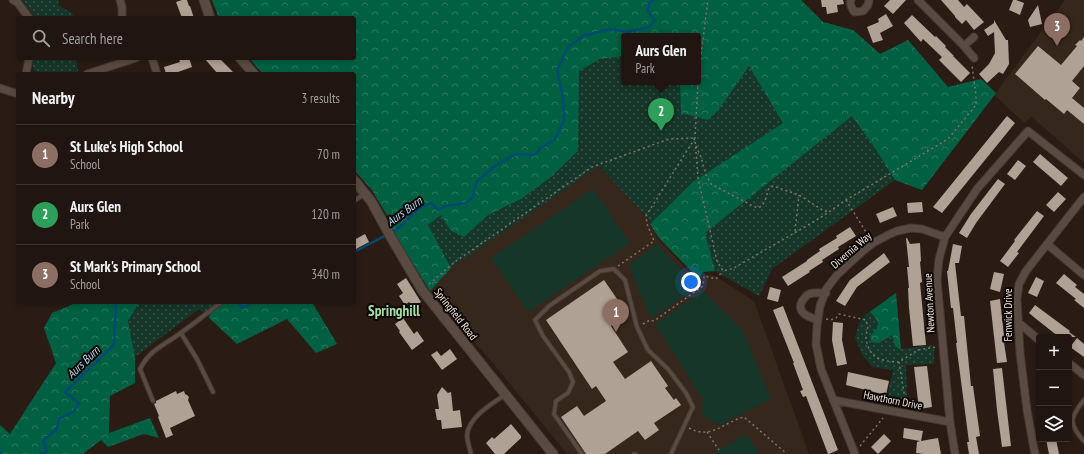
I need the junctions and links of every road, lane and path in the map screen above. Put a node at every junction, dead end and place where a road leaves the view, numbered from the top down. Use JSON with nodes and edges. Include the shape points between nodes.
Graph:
{"nodes":[{"id":1,"x":13,"y":0,"type":"edge"},
{"id":2,"x":120,"y":0,"type":"edge"},
{"id":3,"x":204,"y":0,"type":"edge"},
{"id":4,"x":708,"y":0,"type":"edge"},
{"id":5,"x":851,"y":0,"type":"edge"},
{"id":6,"x":869,"y":0,"type":"edge"},
{"id":7,"x":918,"y":0,"type":"edge"},
{"id":8,"x":28,"y":16,"type":"edge"},
{"id":9,"x":122,"y":16,"type":"edge"},
{"id":10,"x":209,"y":16,"type":"edge"},
{"id":11,"x":974,"y":37,"type":"dead end"},
{"id":12,"x":964,"y":46,"type":"junction"},
{"id":13,"x":701,"y":54,"type":"edge"},
{"id":14,"x":974,"y":58,"type":"joint"},
{"id":15,"x":29,"y":60,"type":"edge"},
{"id":16,"x":128,"y":60,"type":"edge"},
{"id":17,"x":153,"y":60,"type":"edge"},
{"id":18,"x":242,"y":60,"type":"edge"},
{"id":19,"x":26,"y":72,"type":"edge"},
{"id":20,"x":93,"y":72,"type":"edge"},
{"id":21,"x":156,"y":72,"type":"edge"},
{"id":22,"x":252,"y":72,"type":"edge"},
{"id":23,"x":698,"y":85,"type":"edge"},
{"id":24,"x":0,"y":88,"type":"edge"},
{"id":25,"x":16,"y":93,"type":"edge"},
{"id":26,"x":694,"y":138,"type":"junction"},
{"id":27,"x":695,"y":144,"type":"junction"},
{"id":28,"x":1084,"y":175,"type":"edge"},
{"id":29,"x":356,"y":182,"type":"edge"},
{"id":30,"x":365,"y":193,"type":"junction"},
{"id":31,"x":799,"y":196,"type":"junction"},
{"id":32,"x":1084,"y":197,"type":"edge"},
{"id":33,"x":356,"y":200,"type":"edge"},
{"id":34,"x":846,"y":200,"type":"junction"},
{"id":35,"x":829,"y":212,"type":"junction"},
{"id":36,"x":795,"y":232,"type":"junction"},
{"id":37,"x":945,"y":237,"type":"junction"},
{"id":38,"x":873,"y":243,"type":"junction"},
{"id":39,"x":1047,"y":244,"type":"junction"},
{"id":40,"x":616,"y":270,"type":"junction"},
{"id":41,"x":723,"y":271,"type":"junction"},
{"id":42,"x":1084,"y":275,"type":"edge"},
{"id":43,"x":422,"y":290,"type":"junction"},
{"id":44,"x":826,"y":293,"type":"junction"},
{"id":45,"x":219,"y":304,"type":"edge"},
{"id":46,"x":818,"y":319,"type":"junction"},
{"id":47,"x":1019,"y":324,"type":"junction"},
{"id":48,"x":637,"y":327,"type":"junction"},
{"id":49,"x":181,"y":333,"type":"junction"},
{"id":50,"x":1036,"y":338,"type":"edge"},
{"id":51,"x":943,"y":346,"type":"junction"},
{"id":52,"x":899,"y":362,"type":"junction"},
{"id":53,"x":1072,"y":365,"type":"edge"},
{"id":54,"x":1084,"y":375,"type":"edge"},
{"id":55,"x":213,"y":392,"type":"dead end"},
{"id":56,"x":505,"y":394,"type":"junction"},
{"id":57,"x":833,"y":400,"type":"junction"},
{"id":58,"x":1084,"y":400,"type":"edge"},
{"id":59,"x":153,"y":401,"type":"dead end"},
{"id":60,"x":889,"y":410,"type":"junction"},
{"id":61,"x":902,"y":413,"type":"junction"},
{"id":62,"x":950,"y":422,"type":"junction"},
{"id":63,"x":685,"y":425,"type":"junction"},
{"id":64,"x":707,"y":432,"type":"junction"},
{"id":65,"x":1084,"y":441,"type":"edge"},
{"id":66,"x":719,"y":450,"type":"dead end"},
{"id":67,"x":472,"y":454,"type":"edge"},
{"id":68,"x":553,"y":454,"type":"edge"},
{"id":69,"x":582,"y":454,"type":"edge"},
{"id":70,"x":672,"y":454,"type":"edge"},
{"id":71,"x":787,"y":454,"type":"edge"},
{"id":72,"x":855,"y":454,"type":"edge"},
{"id":73,"x":955,"y":454,"type":"edge"},
{"id":74,"x":1035,"y":454,"type":"edge"}],
"edges":[{"from":1,"to":8,"type":"street"},
{"from":2,"to":9,"type":"street"},
{"from":3,"to":10,"type":"street"},
{"from":4,"to":13,"type":"path"},
{"from":5,"to":6,"type":"street","via":[[854,12],[863,11]]},
{"from":7,"to":12,"type":"street"},
{"from":11,"to":12,"type":"street"},
{"from":12,"to":14,"type":"street"},
{"from":14,"to":34,"type":"path","via":[[971,63],[976,105],[948,139]]},
{"from":15,"to":19,"type":"street"},
{"from":16,"to":20,"type":"street"},
{"from":17,"to":21,"type":"street"},
{"from":18,"to":22,"type":"street"},
{"from":23,"to":26,"type":"path"},
{"from":24,"to":25,"type":"street"},
{"from":26,"to":27,"type":"path"},
{"from":26,"to":40,"type":"path","via":[[646,216],[654,241]]},
{"from":26,"to":43,"type":"path","via":[[669,139],[592,167],[456,261]]},
{"from":27,"to":31,"type":"path","via":[[711,184],[751,205],[761,207],[769,188],[773,186]]},
{"from":27,"to":41,"type":"path","via":[[698,178],[717,261]]},
{"from":28,"to":37,"type":"street","name":"Newton Avenue","via":[[1028,131],[977,189]]},
{"from":29,"to":30,"type":"street","name":"Springfield Road"},
{"from":30,"to":33,"type":"lane"},
{"from":30,"to":43,"type":"street","name":"Springfield Road"},
{"from":31,"to":35,"type":"path"},
{"from":31,"to":36,"type":"path"},
{"from":32,"to":39,"type":"street","name":"Fenwick Drive"},
{"from":34,"to":35,"type":"path"},
{"from":34,"to":38,"type":"path"},
{"from":35,"to":36,"type":"path"},
{"from":36,"to":41,"type":"path","via":[[734,268]]},
{"from":37,"to":38,"type":"street","name":"Divernia Way","via":[[911,228],[897,231]]},
{"from":37,"to":51,"type":"street","name":"Newton Avenue","via":[[937,280]]},
{"from":38,"to":44,"type":"street","name":"Divernia Way","via":[[837,275]]},
{"from":39,"to":42,"type":"street"},
{"from":39,"to":47,"type":"street","name":"Fenwick Drive","via":[[1019,284]]},
{"from":40,"to":48,"type":"lane","via":[[625,280]]},
{"from":40,"to":69,"type":"lane","via":[[614,268],[600,271],[549,306],[535,320],[573,382],[568,393],[556,401],[554,414]]},
{"from":41,"to":48,"type":"path","via":[[716,278],[704,276],[703,286],[654,321],[650,320]]},
{"from":43,"to":56,"type":"street","name":"Springfield Road"},
{"from":44,"to":46,"type":"street","name":"Divernia Way"},
{"from":44,"to":46,"type":"street","via":[[809,294],[800,305],[807,317]]},
{"from":45,"to":49,"type":"lane"},
{"from":46,"to":52,"type":"path","via":[[833,320],[839,314],[866,320],[869,328],[866,335],[871,353],[878,359]]},
{"from":46,"to":57,"type":"street","name":"Divernia Way","via":[[816,344],[821,369]]},
{"from":47,"to":50,"type":"street"},
{"from":47,"to":74,"type":"street","name":"Fenwick Drive","via":[[1023,381]]},
{"from":48,"to":63,"type":"lane","via":[[648,350],[668,369],[693,407]]},
{"from":49,"to":55,"type":"lane"},
{"from":49,"to":59,"type":"lane","via":[[152,353],[140,369]]},
{"from":51,"to":52,"type":"path","via":[[918,350]]},
{"from":51,"to":62,"type":"street","name":"Newton Avenue"},
{"from":52,"to":61,"type":"path","via":[[904,393]]},
{"from":53,"to":54,"type":"street"},
{"from":56,"to":67,"type":"lane","via":[[471,423],[468,435]]},
{"from":56,"to":68,"type":"street","name":"Springfield Road"},
{"from":57,"to":60,"type":"street","name":"Hawthorn Drive"},
{"from":57,"to":72,"type":"street","name":"Divernia Way"},
{"from":58,"to":65,"type":"lane","via":[[1072,418],[1079,436]]},
{"from":60,"to":61,"type":"street","name":"Hawthorn Drive"},
{"from":60,"to":72,"type":"path"},
{"from":61,"to":62,"type":"street","name":"Hawthorn Drive"},
{"from":62,"to":73,"type":"street","name":"Newton Avenue"},
{"from":63,"to":64,"type":"path","via":[[696,432]]},
{"from":63,"to":70,"type":"lane"},
{"from":64,"to":66,"type":"path"},
{"from":64,"to":71,"type":"path","via":[[744,417]]}]}
